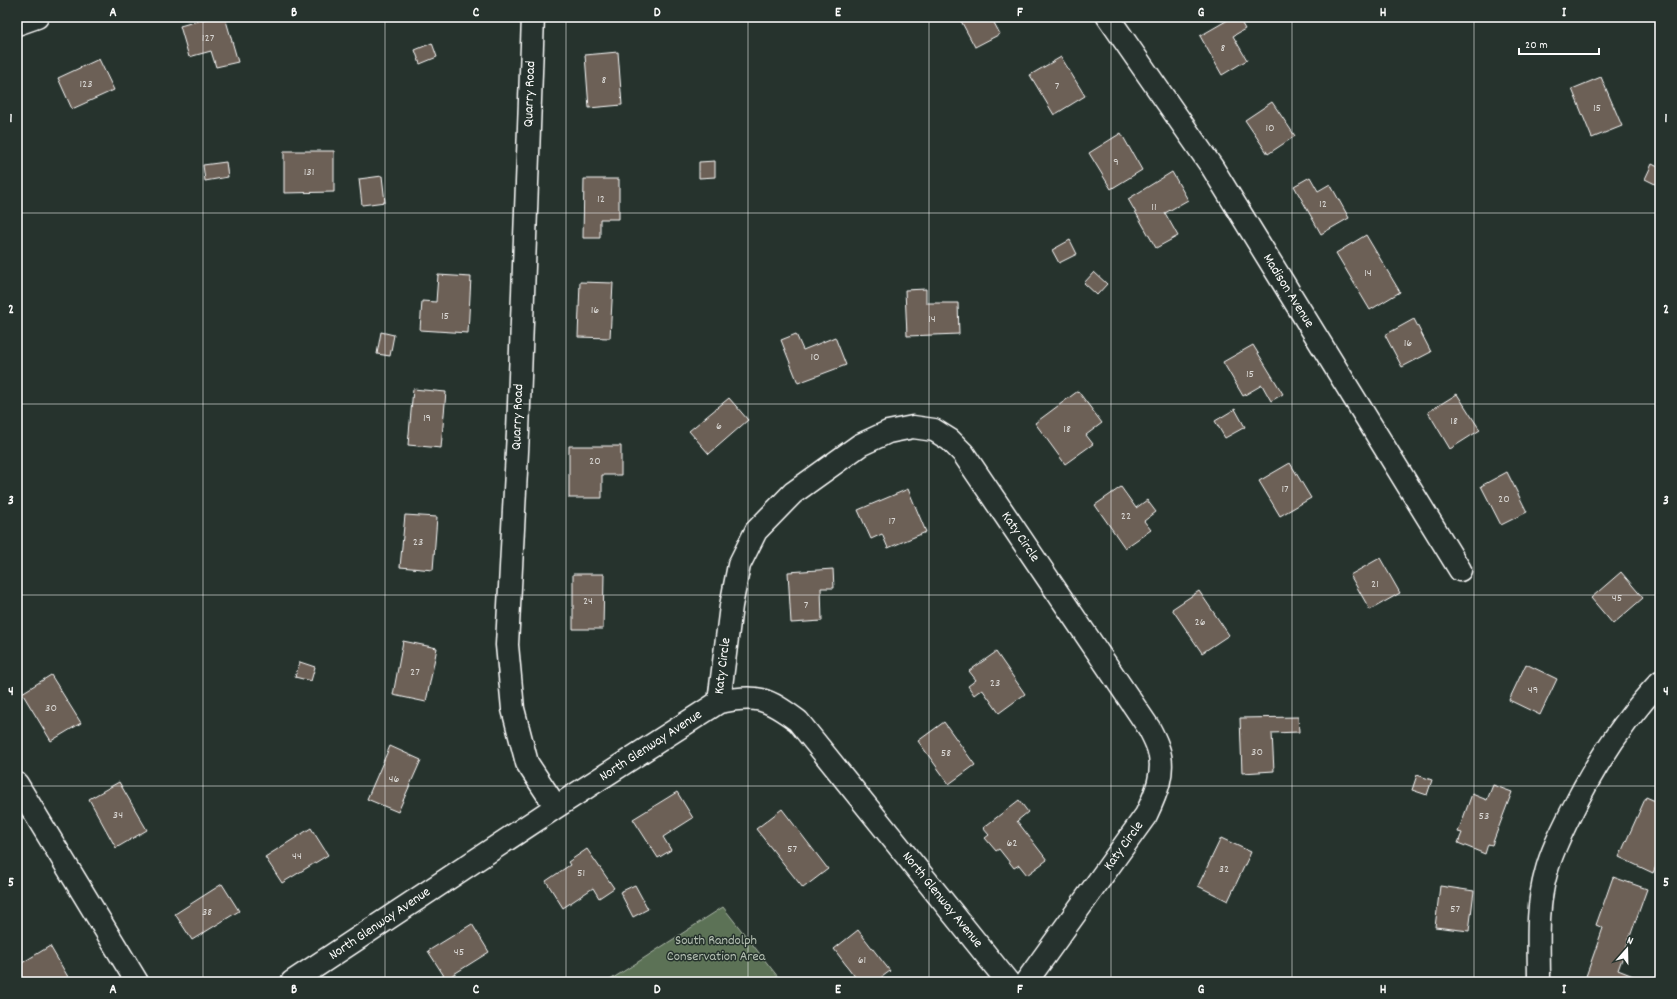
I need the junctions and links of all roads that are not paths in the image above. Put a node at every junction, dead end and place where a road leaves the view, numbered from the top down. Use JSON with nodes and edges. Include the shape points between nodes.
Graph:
{"nodes":[{"id":1,"x":37,"y":17,"type":"edge"},
{"id":2,"x":533,"y":17,"type":"edge"},
{"id":3,"x":1108,"y":17,"type":"edge"},
{"id":4,"x":17,"y":24,"type":"edge"},
{"id":5,"x":1460,"y":570,"type":"dead end"},
{"id":6,"x":1660,"y":682,"type":"edge"},
{"id":7,"x":719,"y":702,"type":"junction"},
{"id":8,"x":17,"y":784,"type":"edge"},
{"id":9,"x":556,"y":807,"type":"junction"},
{"id":10,"x":137,"y":982,"type":"edge"},
{"id":11,"x":292,"y":982,"type":"edge"},
{"id":12,"x":1008,"y":982,"type":"edge"},
{"id":13,"x":1026,"y":982,"type":"edge"},
{"id":14,"x":1539,"y":982,"type":"edge"}],
"edges":[{"from":1,"to":4,"type":"street"},
{"from":2,"to":9,"type":"street","name":"Quarry Road","via":[[518,432],[507,645],[514,709],[527,763]]},
{"from":3,"to":5,"type":"street","name":"Madison Avenue","via":[[1212,167]]},
{"from":6,"to":14,"type":"street","via":[[1620,730],[1594,768],[1559,836],[1546,874],[1539,916]]},
{"from":7,"to":9,"type":"street","name":"North Glenway Avenue"},
{"from":7,"to":12,"type":"street","name":"North Glenway Avenue","via":[[741,697],[761,699],[780,707],[798,721]]},
{"from":7,"to":13,"type":"street","name":"Katy Circle","via":[[739,565],[756,531],[793,493],[860,445],[888,432],[913,427],[934,430],[950,440],[963,453],[1149,728],[1159,749],[1161,772],[1156,793],[1146,815]]},
{"from":8,"to":10,"type":"street"},
{"from":9,"to":11,"type":"street","name":"North Glenway Avenue"}]}
